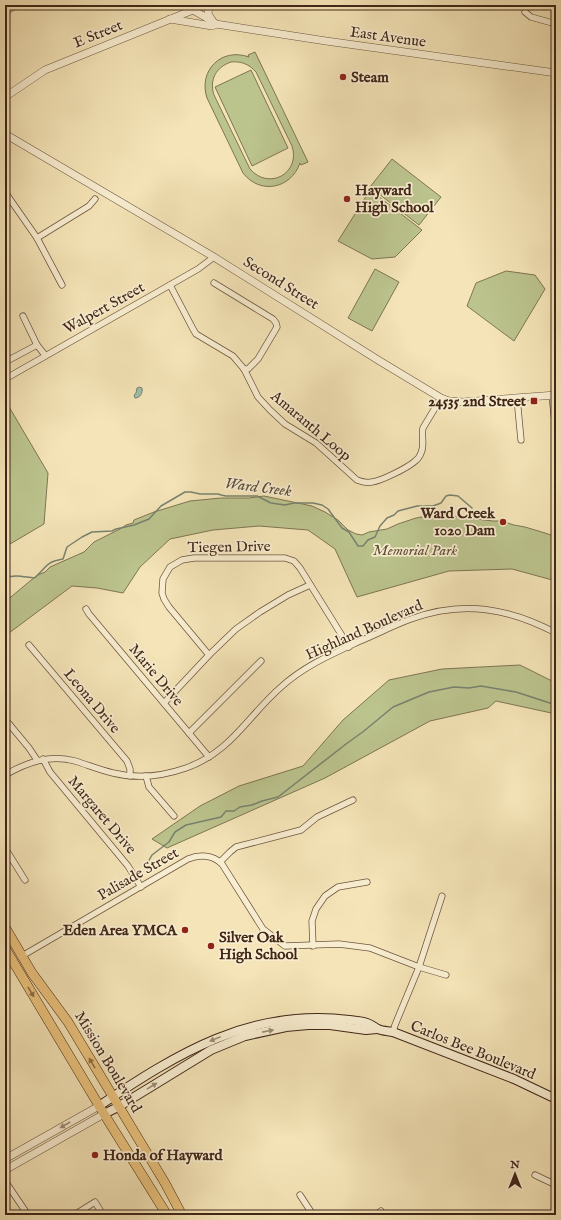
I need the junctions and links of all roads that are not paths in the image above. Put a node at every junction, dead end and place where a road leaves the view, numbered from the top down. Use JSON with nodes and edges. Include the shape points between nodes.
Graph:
{"nodes":[{"id":1,"x":15,"y":5,"type":"edge"},
{"id":2,"x":207,"y":5,"type":"edge"},
{"id":3,"x":9,"y":7,"type":"edge"},
{"id":4,"x":194,"y":10,"type":"junction"},
{"id":5,"x":525,"y":12,"type":"dead end"},
{"id":6,"x":170,"y":19,"type":"junction"},
{"id":7,"x":214,"y":22,"type":"junction"},
{"id":8,"x":198,"y":24,"type":"junction"},
{"id":9,"x":556,"y":24,"type":"edge"},
{"id":10,"x":556,"y":74,"type":"edge"},
{"id":11,"x":5,"y":97,"type":"edge"},
{"id":12,"x":5,"y":134,"type":"edge"},
{"id":13,"x":5,"y":192,"type":"edge"},
{"id":14,"x":95,"y":199,"type":"dead end"},
{"id":15,"x":37,"y":238,"type":"junction"},
{"id":16,"x":214,"y":257,"type":"junction"},
{"id":17,"x":214,"y":283,"type":"dead end"},
{"id":18,"x":62,"y":285,"type":"dead end"},
{"id":19,"x":170,"y":285,"type":"junction"},
{"id":20,"x":23,"y":316,"type":"dead end"},
{"id":21,"x":37,"y":344,"type":"junction"},
{"id":22,"x":45,"y":355,"type":"junction"},
{"id":23,"x":5,"y":362,"type":"edge"},
{"id":24,"x":244,"y":368,"type":"junction"},
{"id":25,"x":5,"y":379,"type":"edge"},
{"id":26,"x":554,"y":395,"type":"edge"},
{"id":27,"x":441,"y":398,"type":"junction"},
{"id":28,"x":517,"y":398,"type":"junction"},
{"id":29,"x":556,"y":434,"type":"edge"},
{"id":30,"x":522,"y":440,"type":"dead end"},
{"id":31,"x":310,"y":584,"type":"junction"},
{"id":32,"x":86,"y":609,"type":"dead end"},
{"id":33,"x":556,"y":633,"type":"edge"},
{"id":34,"x":30,"y":645,"type":"dead end"},
{"id":35,"x":349,"y":646,"type":"junction"},
{"id":36,"x":210,"y":655,"type":"junction"},
{"id":37,"x":261,"y":661,"type":"dead end"},
{"id":38,"x":164,"y":703,"type":"junction"},
{"id":39,"x":5,"y":720,"type":"edge"},
{"id":40,"x":189,"y":733,"type":"junction"},
{"id":41,"x":209,"y":757,"type":"junction"},
{"id":42,"x":43,"y":759,"type":"junction"},
{"id":43,"x":37,"y":760,"type":"junction"},
{"id":44,"x":5,"y":775,"type":"edge"},
{"id":45,"x":130,"y":776,"type":"junction"},
{"id":46,"x":146,"y":776,"type":"junction"},
{"id":47,"x":353,"y":800,"type":"dead end"},
{"id":48,"x":174,"y":816,"type":"dead end"},
{"id":49,"x":5,"y":848,"type":"edge"},
{"id":50,"x":220,"y":862,"type":"junction"},
{"id":51,"x":25,"y":880,"type":"dead end"},
{"id":52,"x":368,"y":882,"type":"dead end"},
{"id":53,"x":141,"y":887,"type":"junction"},
{"id":54,"x":442,"y":896,"type":"dead end"},
{"id":55,"x":5,"y":927,"type":"edge"},
{"id":56,"x":313,"y":946,"type":"junction"},
{"id":57,"x":5,"y":948,"type":"edge"},
{"id":58,"x":22,"y":956,"type":"junction"},
{"id":59,"x":419,"y":967,"type":"junction"},
{"id":60,"x":446,"y":975,"type":"dead end"},
{"id":61,"x":378,"y":1029,"type":"junction"},
{"id":62,"x":392,"y":1032,"type":"junction"},
{"id":63,"x":112,"y":1097,"type":"junction"},
{"id":64,"x":556,"y":1099,"type":"edge"},
{"id":65,"x":118,"y":1106,"type":"junction"},
{"id":66,"x":102,"y":1110,"type":"junction"},
{"id":67,"x":5,"y":1159,"type":"edge"},
{"id":68,"x":5,"y":1170,"type":"edge"},
{"id":69,"x":535,"y":1175,"type":"dead end"},
{"id":70,"x":5,"y":1181,"type":"edge"},
{"id":71,"x":556,"y":1185,"type":"edge"},
{"id":72,"x":300,"y":1195,"type":"dead end"},
{"id":73,"x":28,"y":1215,"type":"edge"},
{"id":74,"x":74,"y":1215,"type":"edge"},
{"id":75,"x":103,"y":1215,"type":"edge"},
{"id":76,"x":167,"y":1215,"type":"edge"},
{"id":77,"x":182,"y":1215,"type":"edge"},
{"id":78,"x":313,"y":1215,"type":"edge"}],
"edges":[{"from":1,"to":3,"type":"street"},
{"from":2,"to":4,"type":"street","name":"E Street"},
{"from":2,"to":7,"type":"street","via":[[208,14]]},
{"from":4,"to":6,"type":"street","name":"E Street"},
{"from":4,"to":7,"type":"street","name":"East Avenue"},
{"from":4,"to":8,"type":"street","via":[[192,18]]},
{"from":5,"to":9,"type":"street","via":[[531,17]]},
{"from":6,"to":8,"type":"street","name":"East Avenue"},
{"from":6,"to":11,"type":"street","name":"E Street","via":[[45,70]]},
{"from":7,"to":8,"type":"street","name":"East Avenue","via":[[212,26]]},
{"from":7,"to":10,"type":"street","name":"East Avenue","via":[[326,42]]},
{"from":12,"to":16,"type":"street","name":"Second Street"},
{"from":13,"to":15,"type":"street"},
{"from":14,"to":15,"type":"street","via":[[89,206]]},
{"from":15,"to":18,"type":"street"},
{"from":16,"to":19,"type":"street","name":"Walpert Street"},
{"from":16,"to":27,"type":"street","name":"Second Street"},
{"from":17,"to":24,"type":"street","via":[[276,323],[277,327],[258,359],[248,368]]},
{"from":19,"to":22,"type":"street","name":"Walpert Street"},
{"from":19,"to":24,"type":"street","name":"Amaranth Loop","via":[[196,334],[233,356]]},
{"from":20,"to":21,"type":"street"},
{"from":21,"to":22,"type":"street"},
{"from":21,"to":23,"type":"street"},
{"from":22,"to":25,"type":"street","name":"Walpert Street"},
{"from":24,"to":27,"type":"street","name":"Amaranth Loop","via":[[258,397],[270,410],[285,424],[316,443],[357,480],[364,482],[372,483],[414,463],[422,450],[423,428]]},
{"from":26,"to":28,"type":"street","name":"Second Street"},
{"from":26,"to":29,"type":"street"},
{"from":27,"to":28,"type":"street","name":"Second Street","via":[[463,402]]},
{"from":28,"to":30,"type":"street"},
{"from":31,"to":35,"type":"street","name":"Tiegen Drive"},
{"from":31,"to":36,"type":"street","via":[[260,612],[236,629]]},
{"from":31,"to":36,"type":"street","name":"Tiegen Drive","via":[[298,565],[285,558],[189,558],[174,564],[163,579],[164,599]]},
{"from":32,"to":38,"type":"street","name":"Marie Drive"},
{"from":33,"to":35,"type":"street","name":"Highland Boulevard","via":[[511,614],[460,609],[411,619]]},
{"from":34,"to":45,"type":"street","name":"Leona Drive","via":[[127,761]]},
{"from":35,"to":41,"type":"street","name":"Highland Boulevard","via":[[291,678],[233,738]]},
{"from":36,"to":38,"type":"street"},
{"from":37,"to":40,"type":"street"},
{"from":38,"to":40,"type":"street","name":"Marie Drive"},
{"from":39,"to":43,"type":"street","via":[[30,748]]},
{"from":40,"to":41,"type":"street","name":"Marie Drive"},
{"from":41,"to":46,"type":"street","name":"Highland Boulevard","via":[[177,771]]},
{"from":42,"to":43,"type":"street","name":"Highland Boulevard"},
{"from":42,"to":45,"type":"street","name":"Highland Boulevard","via":[[66,759]]},
{"from":42,"to":53,"type":"street","name":"Margaret Drive","via":[[50,772],[128,866]]},
{"from":43,"to":44,"type":"street","name":"Highland Boulevard"},
{"from":45,"to":46,"type":"street","name":"Highland Boulevard"},
{"from":46,"to":48,"type":"street","via":[[149,787]]},
{"from":47,"to":50,"type":"street","via":[[317,817],[302,830],[236,847]]},
{"from":49,"to":51,"type":"street"},
{"from":50,"to":53,"type":"street","name":"Palisade Street","via":[[205,856],[193,857]]},
{"from":50,"to":56,"type":"street","via":[[263,929],[285,946]]},
{"from":52,"to":56,"type":"street","via":[[338,887],[325,896],[312,921]]},
{"from":53,"to":58,"type":"street","name":"Palisade Street"},
{"from":54,"to":59,"type":"street"},
{"from":55,"to":58,"type":"main road","name":"Mission Boulevard"},
{"from":56,"to":59,"type":"street","via":[[339,944],[370,948]]},
{"from":57,"to":66,"type":"main road","name":"Mission Boulevard","one_way":true},
{"from":63,"to":58,"type":"main road","name":"Mission Boulevard","one_way":true,"via":[[68,1022]]},
{"from":59,"to":60,"type":"street"},
{"from":59,"to":62,"type":"street"},
{"from":61,"to":62,"type":"main road","name":"Carlos Bee Boulevard"},
{"from":61,"to":63,"type":"main road","name":"Carlos Bee Boulevard","one_way":true,"via":[[367,1023],[326,1018],[282,1020],[251,1026],[183,1053]]},
{"from":65,"to":61,"type":"main road","name":"Carlos Bee Boulevard","one_way":true,"via":[[211,1050],[245,1036],[308,1025]]},
{"from":62,"to":64,"type":"main road","name":"Carlos Bee Boulevard","via":[[501,1074]]},
{"from":63,"to":65,"type":"main road","name":"Mission Boulevard"},
{"from":63,"to":66,"type":"main road","name":"Carlos Bee Boulevard"},
{"from":65,"to":66,"type":"main road","name":"Carlos Bee Boulevard"},
{"from":65,"to":77,"type":"main road","name":"Mission Boulevard"},
{"from":66,"to":67,"type":"street","one_way":true},
{"from":66,"to":68,"type":"street"},
{"from":66,"to":76,"type":"main road","name":"Mission Boulevard"},
{"from":69,"to":71,"type":"street"},
{"from":70,"to":73,"type":"street"},
{"from":72,"to":78,"type":"street"},
{"from":74,"to":75,"type":"street","via":[[95,1202]]}]}
